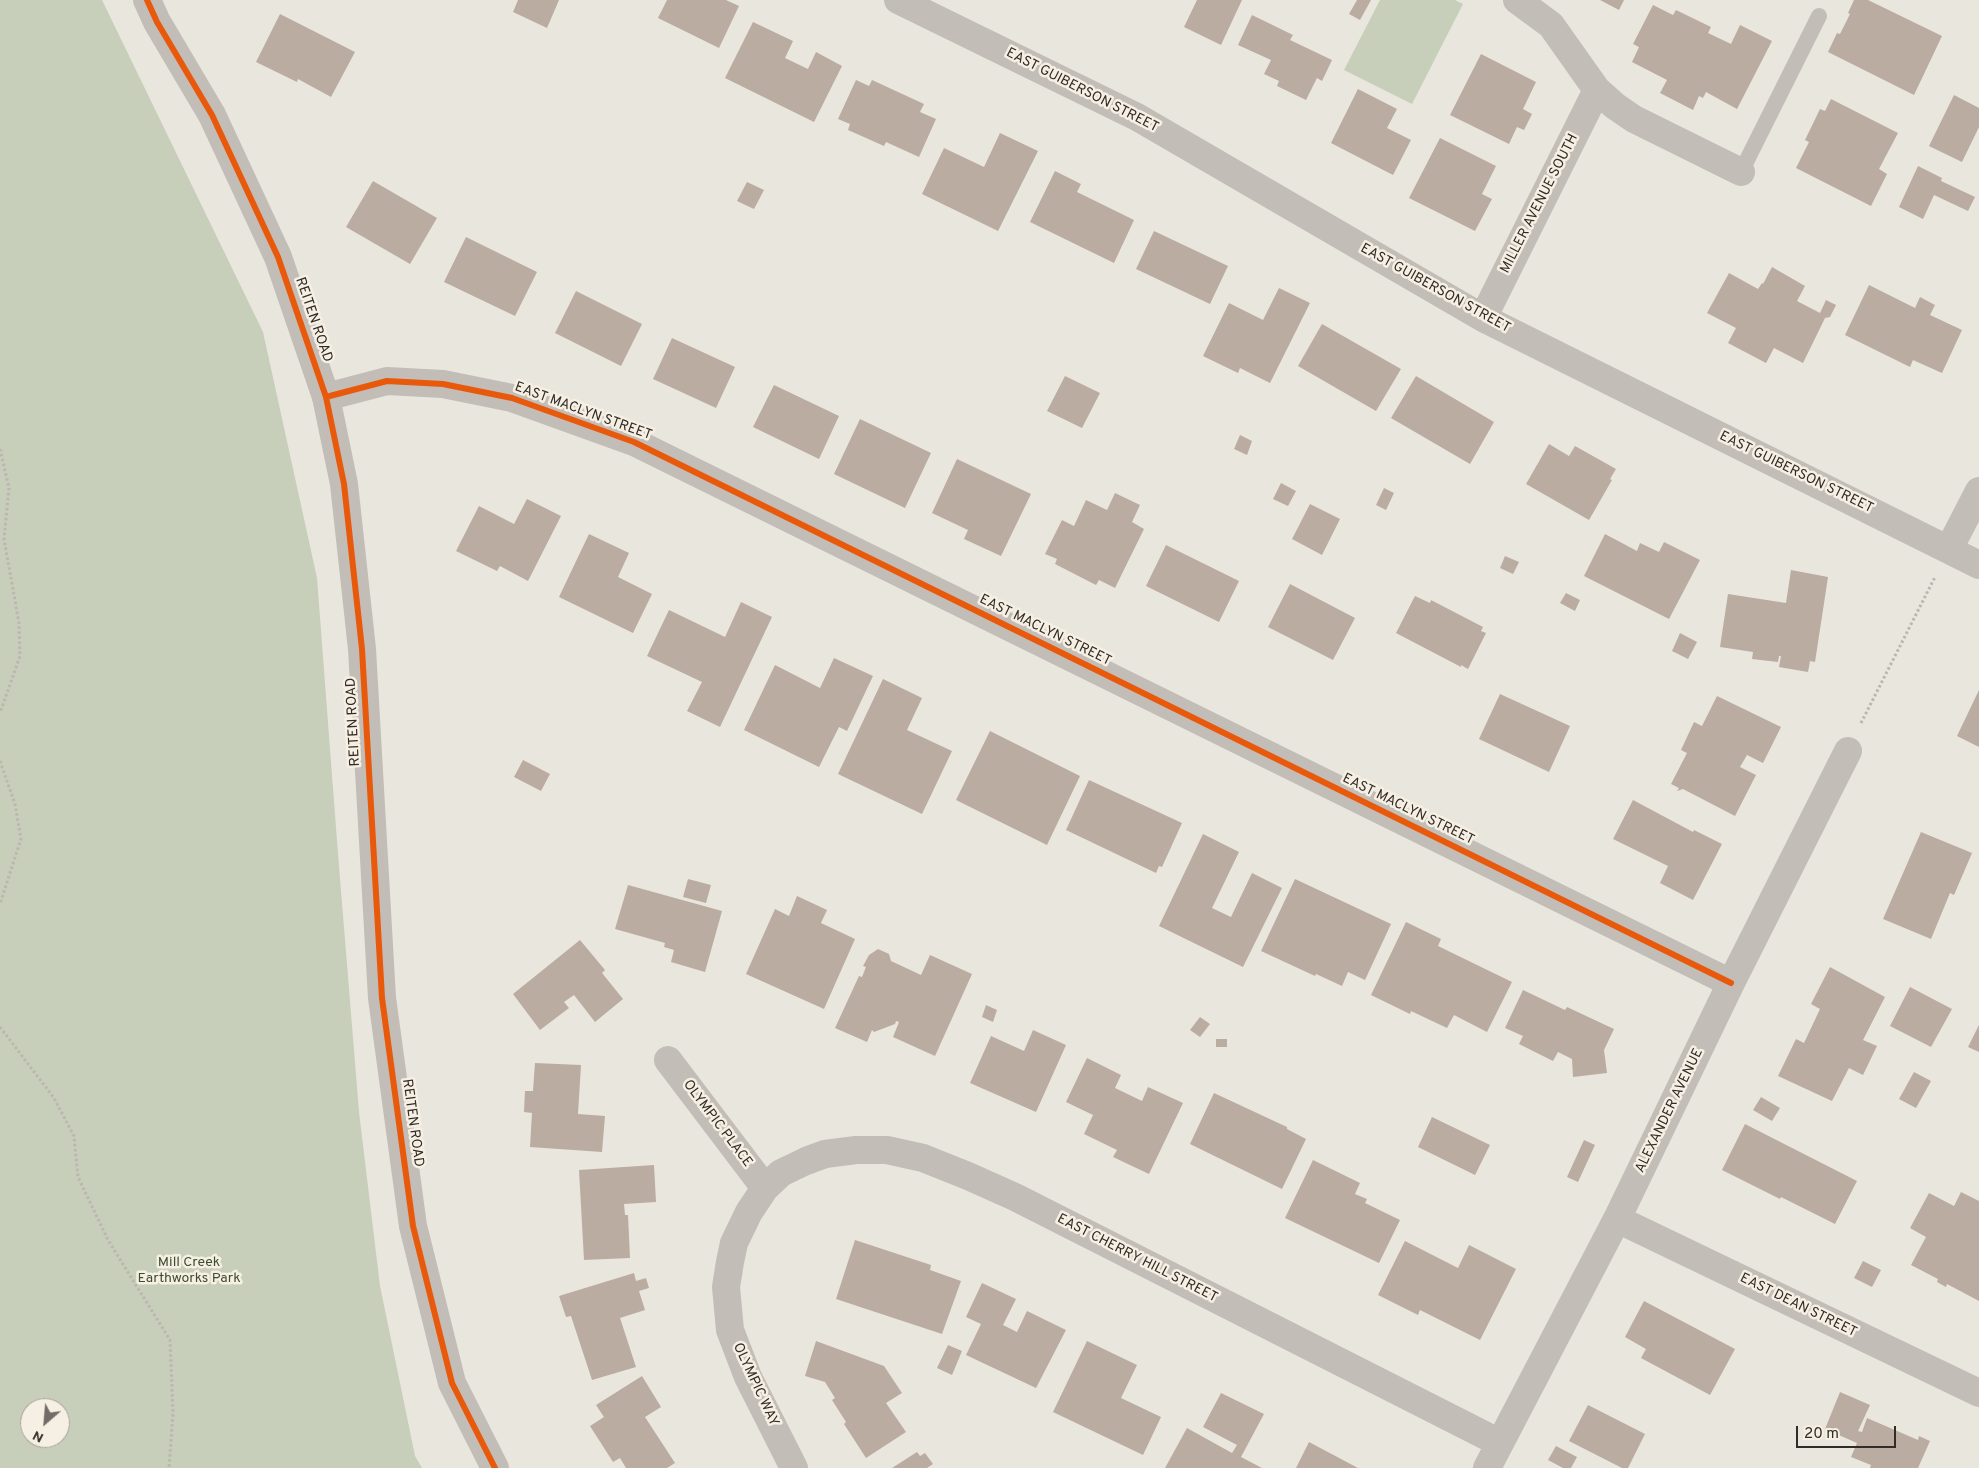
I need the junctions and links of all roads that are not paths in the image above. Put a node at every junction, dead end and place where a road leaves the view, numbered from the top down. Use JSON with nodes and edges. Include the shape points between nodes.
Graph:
{"nodes":[{"id":1,"x":147,"y":0,"type":"edge"},
{"id":2,"x":898,"y":0,"type":"edge"},
{"id":3,"x":1517,"y":0,"type":"edge"},
{"id":4,"x":1819,"y":16,"type":"dead end"},
{"id":5,"x":1597,"y":90,"type":"junction"},
{"id":6,"x":1741,"y":172,"type":"joint"},
{"id":7,"x":1483,"y":318,"type":"junction"},
{"id":8,"x":326,"y":397,"type":"junction"},
{"id":9,"x":1979,"y":491,"type":"edge"},
{"id":10,"x":1949,"y":549,"type":"junction"},
{"id":11,"x":1979,"y":565,"type":"edge"},
{"id":12,"x":1848,"y":751,"type":"road end"},
{"id":13,"x":1732,"y":983,"type":"junction"},
{"id":14,"x":668,"y":1060,"type":"dead end"},
{"id":15,"x":765,"y":1188,"type":"junction"},
{"id":16,"x":1617,"y":1219,"type":"junction"},
{"id":17,"x":1979,"y":1393,"type":"edge"},
{"id":18,"x":1500,"y":1443,"type":"junction"},
{"id":19,"x":495,"y":1468,"type":"edge"},
{"id":20,"x":794,"y":1468,"type":"edge"},
{"id":21,"x":1487,"y":1468,"type":"edge"}],
"edges":[{"from":1,"to":8,"type":"street","name":"REITEN ROAD","via":[[212,115],[278,257]]},
{"from":2,"to":7,"type":"street","name":"EAST GUIBERSON STREET","via":[[1136,117]]},
{"from":3,"to":5,"type":"street","via":[[1551,25]]},
{"from":4,"to":6,"type":"lane"},
{"from":5,"to":6,"type":"street","via":[[1634,119]]},
{"from":5,"to":7,"type":"street","name":"MILLER AVENUE SOUTH"},
{"from":7,"to":10,"type":"street","name":"EAST GUIBERSON STREET"},
{"from":8,"to":13,"type":"street","name":"EAST MACLYN STREET","via":[[386,381],[443,384],[512,398],[634,442]]},
{"from":8,"to":19,"type":"street","name":"REITEN ROAD","via":[[344,484],[362,649],[382,998],[413,1226],[452,1383]]},
{"from":9,"to":10,"type":"street"},
{"from":10,"to":11,"type":"street","name":"EAST GUIBERSON STREET"},
{"from":12,"to":13,"type":"street","name":"ALEXANDER AVENUE"},
{"from":13,"to":16,"type":"street","name":"ALEXANDER AVENUE"},
{"from":14,"to":15,"type":"street","name":"OLYMPIC PLACE"},
{"from":15,"to":18,"type":"street","name":"EAST CHERRY HILL STREET","via":[[781,1172],[825,1154],[886,1150],[923,1158],[1015,1197]]},
{"from":15,"to":20,"type":"street","name":"OLYMPIC WAY","via":[[734,1243],[726,1287],[727,1309],[730,1330],[745,1369]]},
{"from":16,"to":17,"type":"street","name":"EAST DEAN STREET"},
{"from":16,"to":18,"type":"street","name":"ALEXANDER AVENUE"},
{"from":18,"to":21,"type":"street","name":"ALEXANDER AVENUE"}]}
